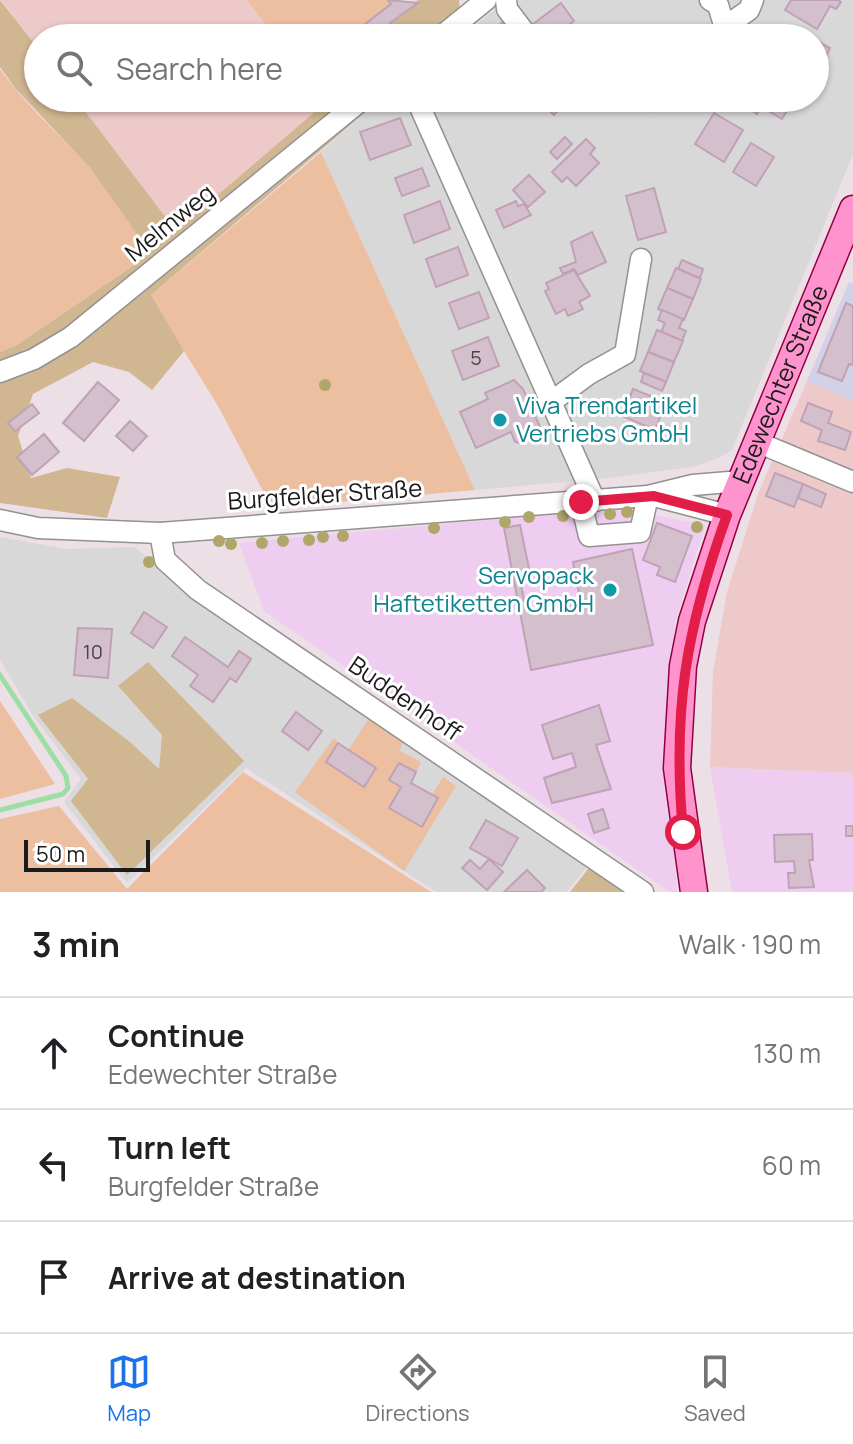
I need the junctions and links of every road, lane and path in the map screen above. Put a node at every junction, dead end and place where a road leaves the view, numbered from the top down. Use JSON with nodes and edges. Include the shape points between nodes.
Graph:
{"nodes":[{"id":1,"x":486,"y":0,"type":"edge"},
{"id":2,"x":506,"y":0,"type":"edge"},
{"id":3,"x":710,"y":0,"type":"edge"},
{"id":4,"x":753,"y":0,"type":"edge"},
{"id":5,"x":460,"y":10,"type":"edge"},
{"id":6,"x":518,"y":24,"type":"edge"},
{"id":7,"x":724,"y":24,"type":"edge"},
{"id":8,"x":735,"y":24,"type":"edge"},
{"id":9,"x":347,"y":112,"type":"edge"},
{"id":10,"x":422,"y":112,"type":"edge"},
{"id":11,"x":853,"y":212,"type":"edge"},
{"id":12,"x":641,"y":259,"type":"dead end"},
{"id":13,"x":0,"y":372,"type":"edge"},
{"id":14,"x":551,"y":402,"type":"junction"},
{"id":15,"x":757,"y":442,"type":"junction"},
{"id":16,"x":741,"y":481,"type":"junction"},
{"id":17,"x":853,"y":482,"type":"edge"},
{"id":18,"x":651,"y":496,"type":"junction"},
{"id":19,"x":588,"y":501,"type":"junction"},
{"id":20,"x":727,"y":515,"type":"junction"},
{"id":21,"x":0,"y":520,"type":"edge"},
{"id":22,"x":160,"y":533,"type":"junction"},
{"id":23,"x":643,"y":892,"type":"edge"},
{"id":24,"x":694,"y":892,"type":"edge"}],
"edges":[{"from":1,"to":5,"type":"street"},
{"from":2,"to":6,"type":"street"},
{"from":3,"to":7,"type":"street","via":[[718,5]]},
{"from":4,"to":8,"type":"street"},
{"from":9,"to":13,"type":"street","name":"Melmweg","via":[[71,337]]},
{"from":10,"to":14,"type":"street"},
{"from":11,"to":15,"type":"main road","name":"Edewechter Straße"},
{"from":12,"to":14,"type":"street","via":[[625,354]]},
{"from":14,"to":19,"type":"street"},
{"from":15,"to":16,"type":"main road","name":"Edewechter Straße"},
{"from":15,"to":17,"type":"street"},
{"from":16,"to":18,"type":"street","name":"Burgfelder Straße"},
{"from":16,"to":20,"type":"main road","name":"Edewechter Straße"},
{"from":18,"to":19,"type":"street","name":"Burgfelder Straße"},
{"from":18,"to":19,"type":"street","via":[[640,532],[589,536]]},
{"from":18,"to":20,"type":"street","name":"Burgfelder Straße"},
{"from":19,"to":22,"type":"street","name":"Burgfelder Straße"},
{"from":20,"to":24,"type":"main road","name":"Edewechter Straße","via":[[692,621],[678,721],[678,784]]},
{"from":21,"to":22,"type":"street","name":"Burgfelder Straße","via":[[65,530]]},
{"from":22,"to":23,"type":"street","name":"Buddenhoff","via":[[165,560],[198,590]]}]}
